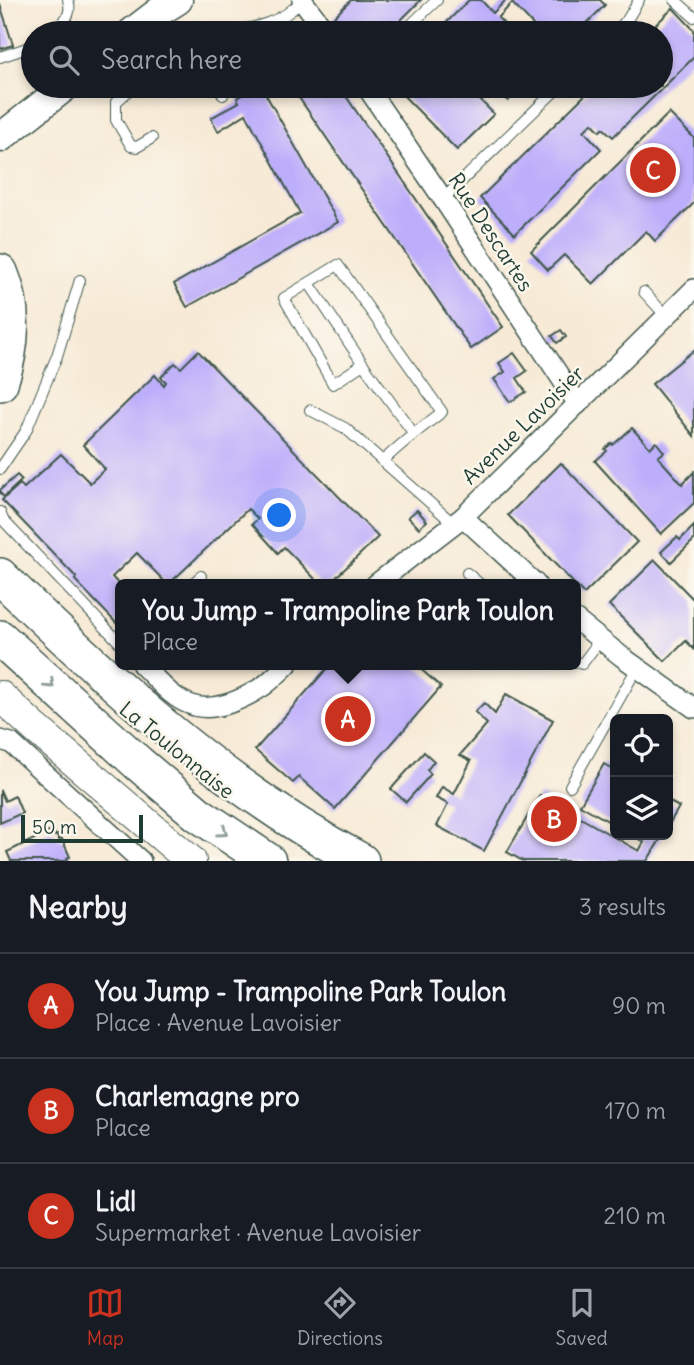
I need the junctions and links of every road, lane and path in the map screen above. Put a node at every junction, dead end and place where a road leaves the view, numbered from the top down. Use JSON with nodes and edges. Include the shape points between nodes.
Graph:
{"nodes":[{"id":1,"x":68,"y":0,"type":"edge"},
{"id":2,"x":302,"y":0,"type":"edge"},
{"id":3,"x":437,"y":0,"type":"edge"},
{"id":4,"x":639,"y":0,"type":"edge"},
{"id":5,"x":675,"y":0,"type":"edge"},
{"id":6,"x":167,"y":4,"type":"edge"},
{"id":7,"x":694,"y":17,"type":"edge"},
{"id":8,"x":64,"y":21,"type":"edge"},
{"id":9,"x":146,"y":21,"type":"edge"},
{"id":10,"x":274,"y":21,"type":"edge"},
{"id":11,"x":318,"y":21,"type":"edge"},
{"id":12,"x":415,"y":21,"type":"edge"},
{"id":13,"x":626,"y":21,"type":"edge"},
{"id":14,"x":21,"y":50,"type":"edge"},
{"id":15,"x":0,"y":57,"type":"edge"},
{"id":16,"x":50,"y":98,"type":"edge"},
{"id":17,"x":120,"y":98,"type":"edge"},
{"id":18,"x":374,"y":98,"type":"edge"},
{"id":19,"x":547,"y":98,"type":"edge"},
{"id":20,"x":0,"y":138,"type":"edge"},
{"id":21,"x":152,"y":138,"type":"dead end"},
{"id":22,"x":443,"y":199,"type":"junction"},
{"id":23,"x":0,"y":272,"type":"edge"},
{"id":24,"x":80,"y":280,"type":"dead end"},
{"id":25,"x":309,"y":283,"type":"junction"},
{"id":26,"x":694,"y":289,"type":"edge"},
{"id":27,"x":644,"y":292,"type":"dead end"},
{"id":28,"x":666,"y":316,"type":"junction"},
{"id":29,"x":363,"y":364,"type":"junction"},
{"id":30,"x":0,"y":383,"type":"edge"},
{"id":31,"x":578,"y":404,"type":"junction"},
{"id":32,"x":310,"y":410,"type":"dead end"},
{"id":33,"x":414,"y":434,"type":"junction"},
{"id":34,"x":383,"y":461,"type":"junction"},
{"id":35,"x":0,"y":469,"type":"edge"},
{"id":36,"x":0,"y":512,"type":"edge"},
{"id":37,"x":458,"y":521,"type":"junction"},
{"id":38,"x":0,"y":566,"type":"edge"},
{"id":39,"x":467,"y":573,"type":"dead end"},
{"id":40,"x":0,"y":576,"type":"edge"},
{"id":41,"x":201,"y":576,"type":"dead end"},
{"id":42,"x":198,"y":579,"type":"edge"},
{"id":43,"x":383,"y":579,"type":"edge"},
{"id":44,"x":474,"y":579,"type":"edge"},
{"id":45,"x":530,"y":579,"type":"edge"},
{"id":46,"x":0,"y":592,"type":"edge"},
{"id":47,"x":48,"y":623,"type":"junction"},
{"id":48,"x":581,"y":624,"type":"edge"},
{"id":49,"x":115,"y":637,"type":"edge"},
{"id":50,"x":0,"y":638,"type":"edge"},
{"id":51,"x":600,"y":640,"type":"junction"},
{"id":52,"x":581,"y":664,"type":"edge"},
{"id":53,"x":637,"y":668,"type":"junction"},
{"id":54,"x":147,"y":670,"type":"edge"},
{"id":55,"x":282,"y":670,"type":"edge"},
{"id":56,"x":0,"y":696,"type":"edge"},
{"id":57,"x":694,"y":708,"type":"edge"},
{"id":58,"x":0,"y":740,"type":"edge"},
{"id":59,"x":570,"y":786,"type":"dead end"},
{"id":60,"x":175,"y":856,"type":"edge"},
{"id":61,"x":141,"y":861,"type":"edge"},
{"id":62,"x":268,"y":861,"type":"edge"},
{"id":63,"x":337,"y":861,"type":"edge"},
{"id":64,"x":361,"y":861,"type":"edge"}],
"edges":[{"from":1,"to":8,"type":"lane","via":[[70,14]]},
{"from":2,"to":10,"type":"lane"},
{"from":2,"to":11,"type":"street"},
{"from":3,"to":12,"type":"lane"},
{"from":4,"to":13,"type":"lane"},
{"from":5,"to":7,"type":"lane"},
{"from":6,"to":9,"type":"main road"},
{"from":14,"to":15,"type":"lane"},
{"from":16,"to":20,"type":"main road"},
{"from":17,"to":21,"type":"lane","via":[[116,102],[116,120],[131,146]]},
{"from":18,"to":22,"type":"street","name":"Rue Descartes"},
{"from":19,"to":22,"type":"lane"},
{"from":22,"to":31,"type":"street","name":"Rue Descartes"},
{"from":23,"to":30,"type":"highway","via":[[11,318]]},
{"from":24,"to":35,"type":"lane","via":[[57,356],[26,431]]},
{"from":25,"to":29,"type":"lane"},
{"from":25,"to":29,"type":"lane","via":[[284,298],[333,384]]},
{"from":25,"to":33,"type":"lane","via":[[338,265],[442,412]]},
{"from":26,"to":28,"type":"street","name":"Avenue Lavoisier"},
{"from":27,"to":28,"type":"lane"},
{"from":28,"to":31,"type":"street","name":"Avenue Lavoisier"},
{"from":29,"to":33,"type":"lane"},
{"from":31,"to":37,"type":"street","name":"Avenue Lavoisier"},
{"from":32,"to":34,"type":"lane","via":[[345,428]]},
{"from":33,"to":34,"type":"lane"},
{"from":34,"to":37,"type":"lane"},
{"from":36,"to":49,"type":"lane"},
{"from":37,"to":43,"type":"street","name":"Avenue Lavoisier"},
{"from":37,"to":45,"type":"street"},
{"from":38,"to":47,"type":"highway"},
{"from":39,"to":44,"type":"lane"},
{"from":40,"to":47,"type":"highway"},
{"from":41,"to":42,"type":"lane"},
{"from":46,"to":63,"type":"highway","name":"La Toulonnaise","via":[[169,746],[255,811]]},
{"from":47,"to":64,"type":"highway","via":[[174,736],[264,804]]},
{"from":48,"to":51,"type":"street"},
{"from":50,"to":62,"type":"highway","name":"La Toulonnaise","one_way":true,"via":[[198,814]]},
{"from":51,"to":52,"type":"lane"},
{"from":51,"to":53,"type":"street"},
{"from":53,"to":57,"type":"street"},
{"from":53,"to":59,"type":"lane"},
{"from":54,"to":55,"type":"street","via":[[172,694],[190,705],[208,708],[247,695]]},
{"from":56,"to":60,"type":"main road"},
{"from":58,"to":61,"type":"street","via":[[11,743]]}]}
